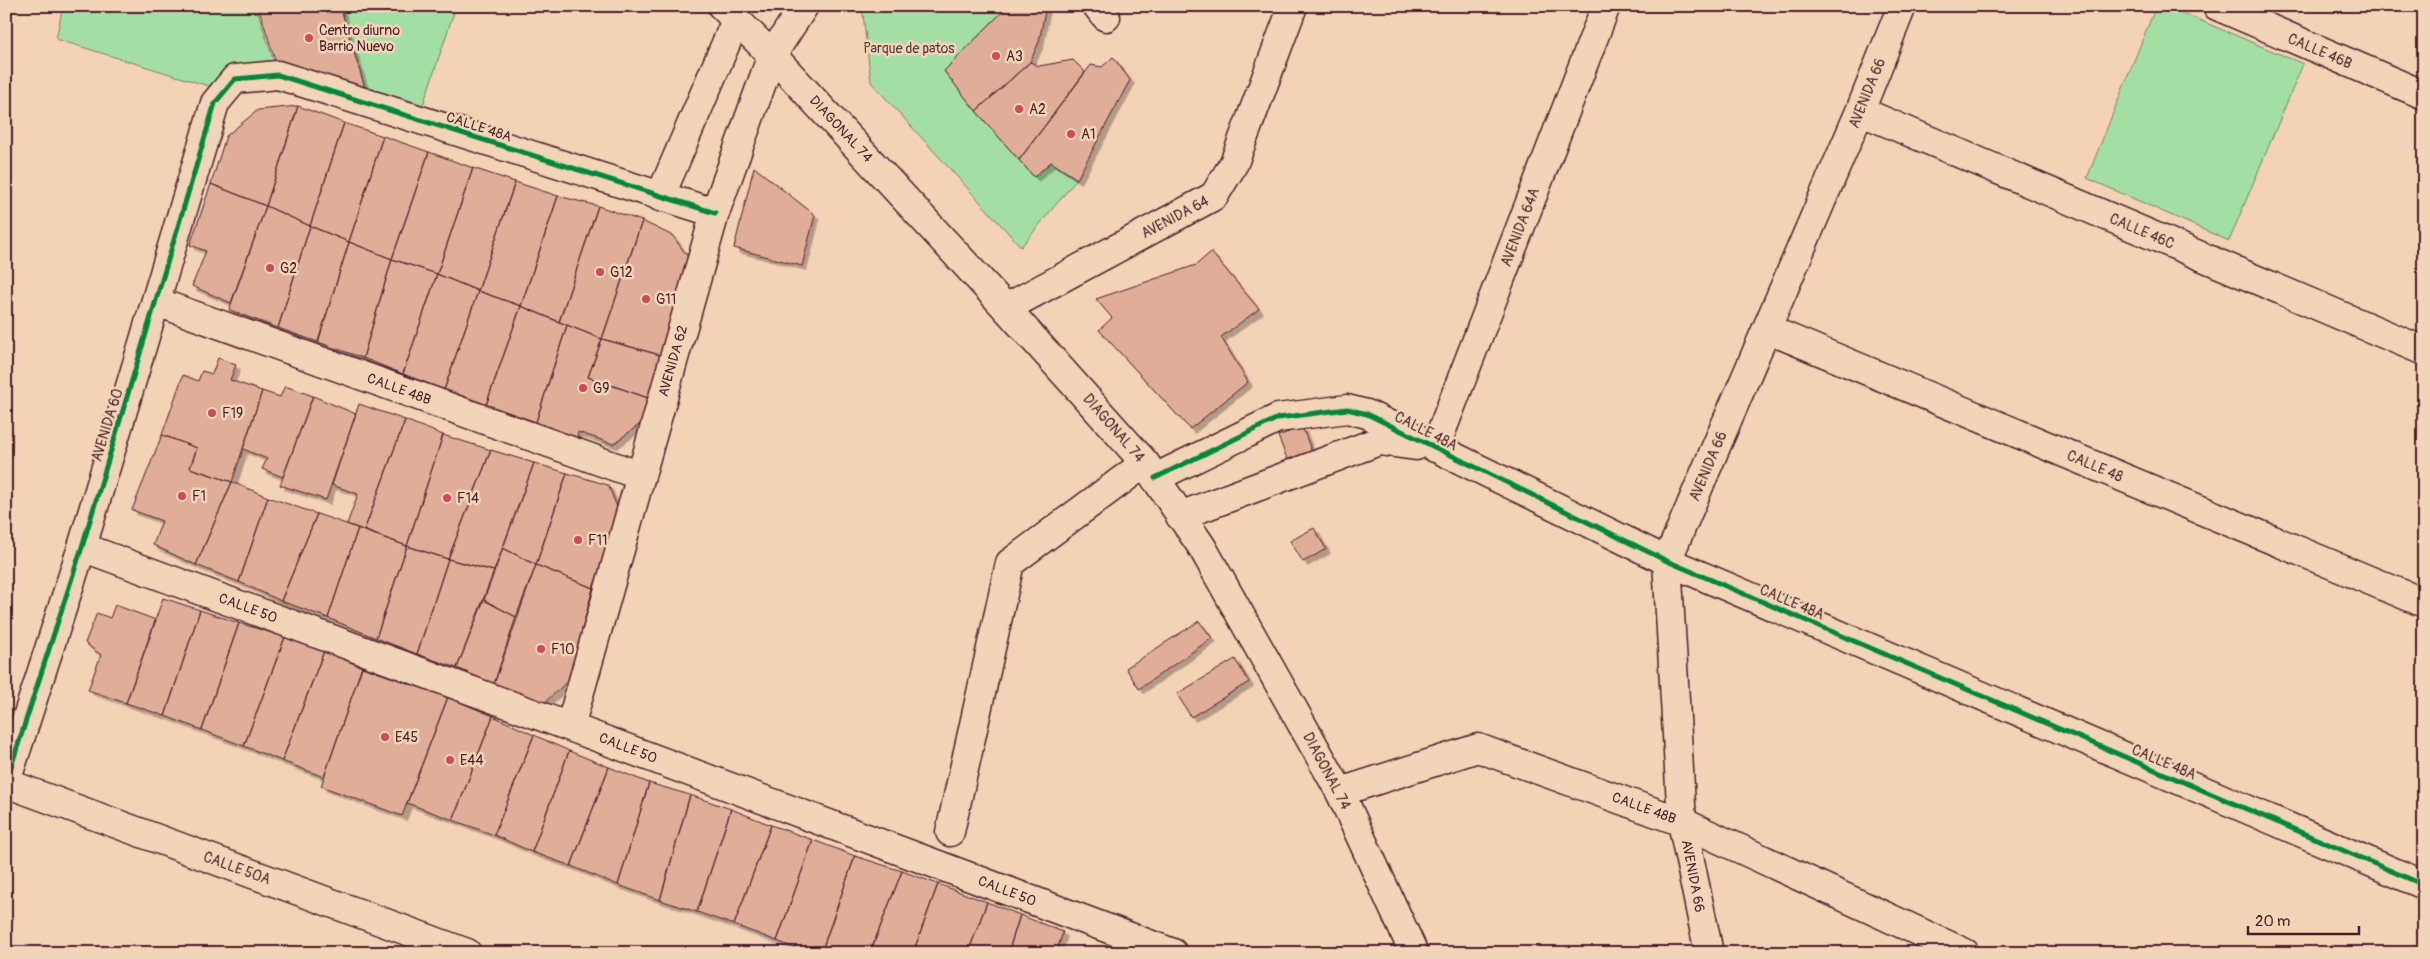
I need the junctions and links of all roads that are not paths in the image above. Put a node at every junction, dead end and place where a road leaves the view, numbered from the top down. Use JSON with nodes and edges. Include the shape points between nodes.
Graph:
{"nodes":[{"id":1,"x":804,"y":6,"type":"edge"},
{"id":2,"x":1293,"y":6,"type":"edge"},
{"id":3,"x":1606,"y":6,"type":"edge"},
{"id":4,"x":1902,"y":6,"type":"edge"},
{"id":5,"x":2217,"y":6,"type":"edge"},
{"id":6,"x":729,"y":13,"type":"edge"},
{"id":7,"x":772,"y":55,"type":"junction"},
{"id":8,"x":235,"y":79,"type":"joint"},
{"id":9,"x":2424,"y":95,"type":"edge"},
{"id":10,"x":1860,"y":111,"type":"junction"},
{"id":11,"x":660,"y":197,"type":"junction"},
{"id":12,"x":715,"y":213,"type":"junction"},
{"id":13,"x":157,"y":302,"type":"junction"},
{"id":14,"x":1006,"y":308,"type":"junction"},
{"id":15,"x":1767,"y":329,"type":"junction"},
{"id":16,"x":2424,"y":351,"type":"edge"},
{"id":17,"x":1434,"y":448,"type":"junction"},
{"id":18,"x":1150,"y":471,"type":"junction"},
{"id":19,"x":641,"y":476,"type":"junction"},
{"id":20,"x":1180,"y":516,"type":"junction"},
{"id":21,"x":82,"y":547,"type":"junction"},
{"id":22,"x":1667,"y":561,"type":"junction"},
{"id":23,"x":2424,"y":603,"type":"edge"},
{"id":24,"x":570,"y":727,"type":"junction"},
{"id":25,"x":6,"y":782,"type":"edge"},
{"id":26,"x":1340,"y":792,"type":"junction"},
{"id":27,"x":1682,"y":822,"type":"junction"},
{"id":28,"x":950,"y":832,"type":"dead end"},
{"id":29,"x":2424,"y":885,"type":"edge"},
{"id":30,"x":467,"y":953,"type":"edge"},
{"id":31,"x":1174,"y":953,"type":"edge"},
{"id":32,"x":1414,"y":953,"type":"edge"},
{"id":33,"x":1709,"y":953,"type":"edge"},
{"id":34,"x":1965,"y":953,"type":"edge"}],
"edges":[{"from":1,"to":7,"type":"street","name":"AVENIDA 62"},
{"from":2,"to":14,"type":"street","name":"AVENIDA 64","via":[[1234,163],[1214,196]]},
{"from":3,"to":17,"type":"street","name":"AVENIDA 64A"},
{"from":4,"to":10,"type":"street","name":"AVENIDA 66"},
{"from":5,"to":9,"type":"street","name":"CALLE 46B"},
{"from":6,"to":7,"type":"street","name":"DIAGONAL 74"},
{"from":6,"to":11,"type":"street"},
{"from":7,"to":12,"type":"street","name":"AVENIDA 62"},
{"from":7,"to":14,"type":"street","name":"DIAGONAL 74"},
{"from":8,"to":11,"type":"street","name":"CALLE 48A","via":[[278,75]]},
{"from":8,"to":13,"type":"street","name":"AVENIDA 60","via":[[215,103]]},
{"from":10,"to":15,"type":"street","name":"AVENIDA 66"},
{"from":10,"to":16,"type":"street","name":"CALLE 46C"},
{"from":11,"to":12,"type":"street","name":"CALLE 48A"},
{"from":12,"to":19,"type":"street","name":"AVENIDA 62"},
{"from":13,"to":19,"type":"street","name":"CALLE 48B"},
{"from":13,"to":21,"type":"street","name":"AVENIDA 60"},
{"from":14,"to":18,"type":"street","name":"DIAGONAL 74"},
{"from":15,"to":22,"type":"street","name":"AVENIDA 66"},
{"from":15,"to":23,"type":"street","name":"CALLE 48"},
{"from":17,"to":18,"type":"street","name":"CALLE 48A","via":[[1367,414],[1347,409],[1278,418]]},
{"from":17,"to":20,"type":"street","name":"CALLE 48A","via":[[1378,441]]},
{"from":17,"to":22,"type":"street","name":"CALLE 48A"},
{"from":18,"to":20,"type":"street","name":"DIAGONAL 74"},
{"from":18,"to":28,"type":"street","name":"CALLE 48A","via":[[1010,563]]},
{"from":19,"to":24,"type":"street","name":"AVENIDA 62"},
{"from":20,"to":26,"type":"street","name":"DIAGONAL 74","via":[[1202,547]]},
{"from":21,"to":24,"type":"street","name":"CALLE 50"},
{"from":21,"to":25,"type":"street","name":"AVENIDA 60"},
{"from":22,"to":27,"type":"street","name":"AVENIDA 66"},
{"from":22,"to":29,"type":"street","name":"CALLE 48A"},
{"from":24,"to":31,"type":"street","name":"CALLE 50"},
{"from":25,"to":30,"type":"street","name":"CALLE 50A"},
{"from":26,"to":27,"type":"street","name":"CALLE 48B","via":[[1478,748]]},
{"from":26,"to":32,"type":"street","name":"DIAGONAL 74"},
{"from":27,"to":33,"type":"street","name":"AVENIDA 66"},
{"from":27,"to":34,"type":"street","name":"CALLE 48B"}]}
